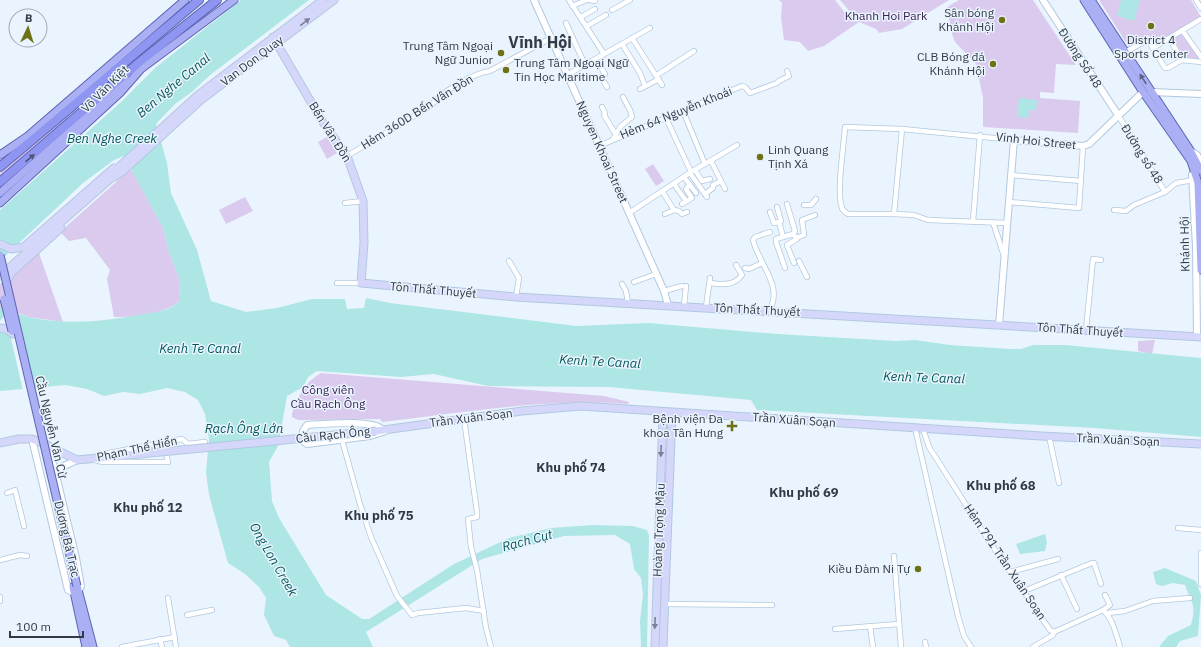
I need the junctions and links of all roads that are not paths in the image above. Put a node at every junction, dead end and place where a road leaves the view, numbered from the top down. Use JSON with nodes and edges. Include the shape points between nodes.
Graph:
{"nodes":[{"id":1,"x":186,"y":0,"type":"edge"},
{"id":2,"x":199,"y":0,"type":"edge"},
{"id":3,"x":217,"y":0,"type":"edge"},
{"id":4,"x":226,"y":0,"type":"edge"},
{"id":5,"x":234,"y":0,"type":"edge"},
{"id":6,"x":323,"y":0,"type":"edge"},
{"id":7,"x":334,"y":0,"type":"edge"},
{"id":8,"x":534,"y":0,"type":"edge"},
{"id":9,"x":569,"y":0,"type":"edge"},
{"id":10,"x":588,"y":0,"type":"edge"},
{"id":11,"x":630,"y":0,"type":"edge"},
{"id":12,"x":1043,"y":0,"type":"edge"},
{"id":13,"x":1084,"y":0,"type":"edge"},
{"id":14,"x":1091,"y":0,"type":"edge"},
{"id":15,"x":595,"y":1,"type":"edge"},
{"id":16,"x":572,"y":6,"type":"junction"},
{"id":17,"x":595,"y":9,"type":"dead end"},
{"id":18,"x":612,"y":10,"type":"dead end"},
{"id":19,"x":606,"y":16,"type":"dead end"},
{"id":20,"x":581,"y":17,"type":"junction"},
{"id":21,"x":1201,"y":19,"type":"edge"},
{"id":22,"x":566,"y":23,"type":"dead end"},
{"id":23,"x":587,"y":26,"type":"junction"},
{"id":24,"x":650,"y":28,"type":"dead end"},
{"id":25,"x":1182,"y":30,"type":"junction"},
{"id":26,"x":551,"y":38,"type":"junction"},
{"id":27,"x":632,"y":38,"type":"junction"},
{"id":28,"x":1169,"y":38,"type":"junction"},
{"id":29,"x":274,"y":40,"type":"junction"},
{"id":30,"x":622,"y":44,"type":"junction"},
{"id":31,"x":1153,"y":48,"type":"junction"},
{"id":32,"x":694,"y":51,"type":"dead end"},
{"id":33,"x":1126,"y":52,"type":"junction"},
{"id":34,"x":604,"y":54,"type":"junction"},
{"id":35,"x":1201,"y":57,"type":"edge"},
{"id":36,"x":596,"y":59,"type":"junction"},
{"id":37,"x":142,"y":60,"type":"junction"},
{"id":38,"x":1182,"y":60,"type":"junction"},
{"id":39,"x":1201,"y":62,"type":"edge"},
{"id":40,"x":585,"y":65,"type":"junction"},
{"id":41,"x":787,"y":71,"type":"dead end"},
{"id":42,"x":567,"y":75,"type":"junction"},
{"id":43,"x":129,"y":76,"type":"junction"},
{"id":44,"x":658,"y":77,"type":"junction"},
{"id":45,"x":662,"y":85,"type":"dead end"},
{"id":46,"x":607,"y":86,"type":"dead end"},
{"id":47,"x":1142,"y":92,"type":"junction"},
{"id":48,"x":1151,"y":92,"type":"junction"},
{"id":49,"x":1201,"y":94,"type":"edge"},
{"id":50,"x":623,"y":97,"type":"dead end"},
{"id":51,"x":602,"y":107,"type":"dead end"},
{"id":52,"x":683,"y":111,"type":"junction"},
{"id":53,"x":1118,"y":115,"type":"junction"},
{"id":54,"x":666,"y":118,"type":"junction"},
{"id":55,"x":902,"y":129,"type":"junction"},
{"id":56,"x":980,"y":136,"type":"junction"},
{"id":57,"x":614,"y":137,"type":"junction"},
{"id":58,"x":1014,"y":140,"type":"junction"},
{"id":59,"x":737,"y":145,"type":"dead end"},
{"id":60,"x":599,"y":146,"type":"junction"},
{"id":61,"x":1083,"y":146,"type":"junction"},
{"id":62,"x":1188,"y":151,"type":"junction"},
{"id":63,"x":0,"y":154,"type":"edge"},
{"id":64,"x":347,"y":156,"type":"junction"},
{"id":65,"x":710,"y":161,"type":"junction"},
{"id":66,"x":4,"y":162,"type":"edge"},
{"id":67,"x":1201,"y":163,"type":"edge"},
{"id":68,"x":705,"y":164,"type":"junction"},
{"id":69,"x":123,"y":166,"type":"junction"},
{"id":70,"x":0,"y":168,"type":"edge"},
{"id":71,"x":692,"y":171,"type":"junction"},
{"id":72,"x":1198,"y":174,"type":"edge"},
{"id":73,"x":1011,"y":175,"type":"junction"},
{"id":74,"x":684,"y":177,"type":"junction"},
{"id":75,"x":710,"y":178,"type":"dead end"},
{"id":76,"x":721,"y":181,"type":"junction"},
{"id":77,"x":1081,"y":181,"type":"junction"},
{"id":78,"x":0,"y":182,"type":"edge"},
{"id":79,"x":674,"y":184,"type":"junction"},
{"id":80,"x":689,"y":184,"type":"junction"},
{"id":81,"x":725,"y":189,"type":"dead end"},
{"id":82,"x":662,"y":191,"type":"junction"},
{"id":83,"x":696,"y":192,"type":"dead end"},
{"id":84,"x":1166,"y":192,"type":"junction"},
{"id":85,"x":0,"y":193,"type":"edge"},
{"id":86,"x":9,"y":195,"type":"junction"},
{"id":87,"x":816,"y":199,"type":"dead end"},
{"id":88,"x":363,"y":201,"type":"junction"},
{"id":89,"x":1009,"y":202,"type":"junction"},
{"id":90,"x":345,"y":203,"type":"dead end"},
{"id":91,"x":0,"y":204,"type":"edge"},
{"id":92,"x":787,"y":204,"type":"dead end"},
{"id":93,"x":804,"y":205,"type":"dead end"},
{"id":94,"x":777,"y":208,"type":"dead end"},
{"id":95,"x":674,"y":210,"type":"junction"},
{"id":96,"x":1114,"y":210,"type":"dead end"},
{"id":97,"x":687,"y":212,"type":"dead end"},
{"id":98,"x":770,"y":212,"type":"dead end"},
{"id":99,"x":629,"y":213,"type":"junction"},
{"id":100,"x":664,"y":214,"type":"dead end"},
{"id":101,"x":894,"y":214,"type":"junction"},
{"id":102,"x":815,"y":215,"type":"dead end"},
{"id":103,"x":973,"y":221,"type":"junction"},
{"id":104,"x":778,"y":222,"type":"junction"},
{"id":105,"x":993,"y":222,"type":"junction"},
{"id":106,"x":1007,"y":223,"type":"junction"},
{"id":107,"x":770,"y":232,"type":"dead end"},
{"id":108,"x":795,"y":236,"type":"junction"},
{"id":109,"x":783,"y":237,"type":"junction"},
{"id":110,"x":0,"y":244,"type":"edge"},
{"id":111,"x":0,"y":255,"type":"edge"},
{"id":112,"x":1004,"y":257,"type":"junction"},
{"id":113,"x":1101,"y":260,"type":"dead end"},
{"id":114,"x":799,"y":261,"type":"dead end"},
{"id":115,"x":509,"y":262,"type":"dead end"},
{"id":116,"x":762,"y":262,"type":"junction"},
{"id":117,"x":794,"y":264,"type":"dead end"},
{"id":118,"x":736,"y":265,"type":"dead end"},
{"id":119,"x":745,"y":268,"type":"dead end"},
{"id":120,"x":785,"y":268,"type":"dead end"},
{"id":121,"x":1201,"y":270,"type":"edge"},
{"id":122,"x":0,"y":273,"type":"edge"},
{"id":123,"x":656,"y":274,"type":"junction"},
{"id":124,"x":808,"y":277,"type":"dead end"},
{"id":125,"x":0,"y":278,"type":"edge"},
{"id":126,"x":634,"y":282,"type":"dead end"},
{"id":127,"x":337,"y":283,"type":"dead end"},
{"id":128,"x":361,"y":283,"type":"junction"},
{"id":129,"x":6,"y":284,"type":"junction"},
{"id":130,"x":622,"y":284,"type":"dead end"},
{"id":131,"x":664,"y":291,"type":"junction"},
{"id":132,"x":516,"y":297,"type":"junction"},
{"id":133,"x":1199,"y":298,"type":"edge"},
{"id":134,"x":628,"y":303,"type":"junction"},
{"id":135,"x":668,"y":305,"type":"junction"},
{"id":136,"x":684,"y":306,"type":"junction"},
{"id":137,"x":706,"y":307,"type":"junction"},
{"id":138,"x":769,"y":311,"type":"junction"},
{"id":139,"x":8,"y":316,"type":"junction"},
{"id":140,"x":0,"y":324,"type":"edge"},
{"id":141,"x":999,"y":325,"type":"junction"},
{"id":142,"x":0,"y":328,"type":"edge"},
{"id":143,"x":1086,"y":330,"type":"junction"},
{"id":144,"x":13,"y":334,"type":"junction"},
{"id":145,"x":1199,"y":337,"type":"edge"},
{"id":146,"x":663,"y":412,"type":"junction"},
{"id":147,"x":672,"y":413,"type":"junction"},
{"id":148,"x":464,"y":419,"type":"junction"},
{"id":149,"x":915,"y":428,"type":"junction"},
{"id":150,"x":923,"y":428,"type":"junction"},
{"id":151,"x":383,"y":430,"type":"junction"},
{"id":152,"x":1049,"y":436,"type":"junction"},
{"id":153,"x":32,"y":439,"type":"junction"},
{"id":154,"x":342,"y":440,"type":"junction"},
{"id":155,"x":205,"y":442,"type":"dead end"},
{"id":156,"x":0,"y":443,"type":"edge"},
{"id":157,"x":164,"y":443,"type":"junction"},
{"id":158,"x":1201,"y":445,"type":"edge"},
{"id":159,"x":49,"y":446,"type":"junction"},
{"id":160,"x":140,"y":454,"type":"joint"},
{"id":161,"x":91,"y":458,"type":"junction"},
{"id":162,"x":76,"y":460,"type":"junction"},
{"id":163,"x":56,"y":476,"type":"junction"},
{"id":164,"x":42,"y":482,"type":"junction"},
{"id":165,"x":1060,"y":483,"type":"dead end"},
{"id":166,"x":6,"y":493,"type":"dead end"},
{"id":167,"x":659,"y":514,"type":"junction"},
{"id":168,"x":668,"y":514,"type":"junction"},
{"id":169,"x":24,"y":526,"type":"dead end"},
{"id":170,"x":1178,"y":528,"type":"dead end"},
{"id":171,"x":1201,"y":530,"type":"edge"},
{"id":172,"x":1201,"y":553,"type":"edge"},
{"id":173,"x":27,"y":556,"type":"dead end"},
{"id":174,"x":894,"y":556,"type":"dead end"},
{"id":175,"x":1058,"y":559,"type":"dead end"},
{"id":176,"x":0,"y":560,"type":"edge"},
{"id":177,"x":1010,"y":572,"type":"junction"},
{"id":178,"x":1061,"y":575,"type":"junction"},
{"id":179,"x":1101,"y":584,"type":"dead end"},
{"id":180,"x":1201,"y":584,"type":"edge"},
{"id":181,"x":76,"y":589,"type":"junction"},
{"id":182,"x":1024,"y":591,"type":"junction"},
{"id":183,"x":1105,"y":595,"type":"dead end"},
{"id":184,"x":168,"y":598,"type":"dead end"},
{"id":185,"x":1190,"y":598,"type":"dead end"},
{"id":186,"x":656,"y":604,"type":"junction"},
{"id":187,"x":665,"y":604,"type":"junction"},
{"id":188,"x":772,"y":605,"type":"dead end"},
{"id":189,"x":1077,"y":609,"type":"dead end"},
{"id":190,"x":212,"y":610,"type":"dead end"},
{"id":191,"x":1103,"y":610,"type":"junction"},
{"id":192,"x":484,"y":611,"type":"junction"},
{"id":193,"x":1108,"y":613,"type":"junction"},
{"id":194,"x":187,"y":614,"type":"dead end"},
{"id":195,"x":899,"y":624,"type":"junction"},
{"id":196,"x":870,"y":626,"type":"junction"},
{"id":197,"x":835,"y":629,"type":"dead end"},
{"id":198,"x":1054,"y":632,"type":"junction"},
{"id":199,"x":175,"y":637,"type":"junction"},
{"id":200,"x":160,"y":640,"type":"junction"},
{"id":201,"x":86,"y":647,"type":"edge"},
{"id":202,"x":93,"y":647,"type":"edge"},
{"id":203,"x":122,"y":647,"type":"edge"},
{"id":204,"x":162,"y":647,"type":"edge"},
{"id":205,"x":176,"y":647,"type":"edge"},
{"id":206,"x":491,"y":647,"type":"edge"},
{"id":207,"x":654,"y":647,"type":"edge"},
{"id":208,"x":664,"y":647,"type":"edge"},
{"id":209,"x":872,"y":647,"type":"edge"},
{"id":210,"x":901,"y":647,"type":"edge"},
{"id":211,"x":971,"y":647,"type":"edge"},
{"id":212,"x":1033,"y":647,"type":"edge"},
{"id":213,"x":1120,"y":647,"type":"edge"}],
"edges":[{"from":1,"to":63,"type":"main road","name":"Võ Văn Kiệt","via":[[28,136]]},
{"from":2,"to":66,"type":"highway","name":"Võ Văn Kiệt"},
{"from":3,"to":37,"type":"highway","name":"Võ Văn Kiệt"},
{"from":4,"to":37,"type":"main road","name":"Võ Văn Kiệt","via":[[169,44]]},
{"from":5,"to":43,"type":"main road","name":"Võ Văn Kiệt"},
{"from":6,"to":29,"type":"main road","name":"Van Don Quay"},
{"from":29,"to":7,"type":"main road","name":"Van Don Quay","one_way":true},
{"from":8,"to":26,"type":"street","name":"Nguyen Khoai Street"},
{"from":9,"to":16,"type":"street"},
{"from":10,"to":15,"type":"street"},
{"from":10,"to":16,"type":"street"},
{"from":11,"to":18,"type":"street"},
{"from":12,"to":53,"type":"street","name":"Đường Số 48"},
{"from":13,"to":47,"type":"main road","name":"Khánh Hội"},
{"from":14,"to":33,"type":"main road","name":"Khánh Hội"},
{"from":16,"to":20,"type":"street"},
{"from":17,"to":20,"type":"street"},
{"from":19,"to":23,"type":"street"},
{"from":20,"to":23,"type":"street"},
{"from":21,"to":25,"type":"street"},
{"from":22,"to":40,"type":"street"},
{"from":23,"to":34,"type":"street"},
{"from":24,"to":27,"type":"street"},
{"from":25,"to":28,"type":"street"},
{"from":25,"to":35,"type":"street"},
{"from":26,"to":42,"type":"street","name":"Nguyen Khoai Street"},
{"from":26,"to":64,"type":"street","name":"Hẻm 360D Bến Vân Đồn","via":[[462,83],[434,100],[431,106]]},
{"from":27,"to":30,"type":"street"},
{"from":27,"to":44,"type":"street"},
{"from":28,"to":31,"type":"street"},
{"from":28,"to":38,"type":"street"},
{"from":29,"to":64,"type":"main road","name":"Bến Vân Đồn","via":[[322,121]]},
{"from":29,"to":69,"type":"main road","name":"Van Don Quay","via":[[199,97]]},
{"from":30,"to":34,"type":"street"},
{"from":30,"to":44,"type":"street","via":[[640,73],[642,87]]},
{"from":31,"to":33,"type":"street","via":[[1146,40]]},
{"from":31,"to":38,"type":"street","via":[[1165,68]]},
{"from":32,"to":44,"type":"street"},
{"from":48,"to":33,"type":"main road","name":"Khánh Hội","one_way":true},
{"from":34,"to":36,"type":"street"},
{"from":36,"to":40,"type":"street"},
{"from":36,"to":46,"type":"street","via":[[605,74],[601,77]]},
{"from":37,"to":43,"type":"highway","name":"Võ Văn Kiệt"},
{"from":38,"to":39,"type":"street"},
{"from":40,"to":42,"type":"street"},
{"from":41,"to":52,"type":"street","name":"Hẻm 64 Nguyễn Khoái","via":[[789,76],[777,84],[750,93],[742,86]]},
{"from":42,"to":60,"type":"street","name":"Nguyen Khoai Street"},
{"from":78,"to":43,"type":"highway","name":"Võ Văn Kiệt","one_way":true},
{"from":43,"to":85,"type":"main road","via":[[120,87]]},
{"from":43,"to":86,"type":"main road","name":"Võ Văn Kiệt","via":[[120,93]]},
{"from":44,"to":45,"type":"street"},
{"from":47,"to":53,"type":"street","name":"Vinh Hoi Street"},
{"from":47,"to":62,"type":"main road","name":"Khánh Hội"},
{"from":48,"to":49,"type":"street"},
{"from":48,"to":62,"type":"main road","name":"Khánh Hội"},
{"from":50,"to":57,"type":"street","via":[[632,117],[621,126]]},
{"from":51,"to":57,"type":"street"},
{"from":52,"to":54,"type":"street","name":"Hẻm 64 Nguyễn Khoái"},
{"from":52,"to":68,"type":"street"},
{"from":53,"to":61,"type":"street","name":"Vinh Hoi Street","via":[[1089,144]]},
{"from":53,"to":84,"type":"street","name":"Đường số 48"},
{"from":54,"to":57,"type":"street","name":"Hẻm 64 Nguyễn Khoái"},
{"from":54,"to":71,"type":"street"},
{"from":55,"to":56,"type":"street","name":"Vinh Hoi Street"},
{"from":55,"to":101,"type":"street"},
{"from":55,"to":101,"type":"street","name":"Vinh Hoi Street","via":[[845,127],[840,198],[844,212]]},
{"from":56,"to":58,"type":"street","name":"Vinh Hoi Street"},
{"from":56,"to":103,"type":"street"},
{"from":57,"to":60,"type":"street","name":"Hẻm 64 Nguyễn Khoái"},
{"from":58,"to":61,"type":"street","name":"Vinh Hoi Street"},
{"from":58,"to":73,"type":"street"},
{"from":59,"to":65,"type":"street"},
{"from":60,"to":99,"type":"street","name":"Nguyen Khoai Street"},
{"from":61,"to":77,"type":"street"},
{"from":62,"to":67,"type":"street","name":"Khánh Hội","via":[[1197,155]]},
{"from":62,"to":72,"type":"main road","name":"Khánh Hội"},
{"from":64,"to":88,"type":"main road","name":"Bến Vân Đồn"},
{"from":65,"to":68,"type":"street"},
{"from":65,"to":76,"type":"street"},
{"from":66,"to":70,"type":"highway","name":"Võ Văn Kiệt"},
{"from":68,"to":71,"type":"street"},
{"from":69,"to":110,"type":"main road","via":[[107,173],[24,247],[11,249]]},
{"from":69,"to":122,"type":"main road"},
{"from":69,"to":125,"type":"main road","name":"Cầu Nguyễn Văn Cừ"},
{"from":69,"to":129,"type":"main road","via":[[113,182],[13,272]]},
{"from":71,"to":74,"type":"street"},
{"from":71,"to":75,"type":"street","via":[[702,182]]},
{"from":71,"to":76,"type":"street","via":[[706,196]]},
{"from":72,"to":84,"type":"street","via":[[1176,183]]},
{"from":72,"to":121,"type":"main road"},
{"from":72,"to":133,"type":"street","name":"Khánh Hội"},
{"from":73,"to":77,"type":"street"},
{"from":73,"to":89,"type":"street"},
{"from":74,"to":79,"type":"street"},
{"from":74,"to":80,"type":"street"},
{"from":76,"to":81,"type":"street"},
{"from":77,"to":89,"type":"street","via":[[1079,208]]},
{"from":79,"to":80,"type":"street","via":[[684,202],[692,198],[686,189]]},
{"from":79,"to":82,"type":"street"},
{"from":80,"to":83,"type":"street"},
{"from":82,"to":95,"type":"street"},
{"from":82,"to":99,"type":"street"},
{"from":84,"to":96,"type":"street","via":[[1126,211]]},
{"from":85,"to":86,"type":"main road"},
{"from":86,"to":91,"type":"main road","name":"Võ Văn Kiệt"},
{"from":87,"to":93,"type":"street","via":[[811,205]]},
{"from":88,"to":90,"type":"street"},
{"from":88,"to":128,"type":"main road","name":"Bến Vân Đồn","via":[[364,243]]},
{"from":89,"to":106,"type":"street"},
{"from":92,"to":108,"type":"street"},
{"from":94,"to":104,"type":"street","via":[[781,221]]},
{"from":95,"to":97,"type":"street","via":[[682,214]]},
{"from":95,"to":100,"type":"street"},
{"from":98,"to":104,"type":"street","via":[[774,223]]},
{"from":99,"to":123,"type":"street","name":"Nguyen Khoai Street"},
{"from":101,"to":103,"type":"street","via":[[914,215],[928,220]]},
{"from":102,"to":108,"type":"street","via":[[802,220],[804,235]]},
{"from":103,"to":105,"type":"street"},
{"from":104,"to":109,"type":"street"},
{"from":105,"to":106,"type":"street"},
{"from":105,"to":112,"type":"street"},
{"from":106,"to":112,"type":"street"},
{"from":107,"to":116,"type":"street","via":[[753,240]]},
{"from":108,"to":109,"type":"street"},
{"from":108,"to":117,"type":"street","via":[[797,239],[787,245]]},
{"from":109,"to":120,"type":"street","via":[[776,239],[776,242]]},
{"from":111,"to":129,"type":"main road","name":"Cầu Nguyễn Văn Cừ","bridge":true},
{"from":112,"to":141,"type":"street"},
{"from":113,"to":143,"type":"street","via":[[1093,259]]},
{"from":114,"to":124,"type":"street"},
{"from":115,"to":132,"type":"street","via":[[519,278]]},
{"from":116,"to":119,"type":"street","via":[[749,269]]},
{"from":116,"to":138,"type":"street","via":[[776,293]]},
{"from":118,"to":137,"type":"street","via":[[742,275],[736,281],[724,285],[710,281]]},
{"from":123,"to":126,"type":"street"},
{"from":123,"to":131,"type":"street","name":"Nguyen Khoai Street"},
{"from":125,"to":139,"type":"main road","name":"Cầu Nguyễn Văn Cừ","bridge":true},
{"from":127,"to":128,"type":"street","name":"Tôn Thất Thuyết"},
{"from":128,"to":132,"type":"main road","name":"Tôn Thất Thuyết"},
{"from":129,"to":181,"type":"main road","name":"Cầu Nguyễn Văn Cừ","bridge":true},
{"from":130,"to":134,"type":"street"},
{"from":131,"to":135,"type":"street","name":"Nguyen Khoai Street"},
{"from":131,"to":136,"type":"street","via":[[684,286]]},
{"from":132,"to":134,"type":"main road","name":"Tôn Thất Thuyết"},
{"from":133,"to":145,"type":"street","name":"Khánh Hội"},
{"from":134,"to":135,"type":"main road","name":"Tôn Thất Thuyết"},
{"from":135,"to":136,"type":"main road","name":"Tôn Thất Thuyết"},
{"from":136,"to":137,"type":"main road","name":"Tôn Thất Thuyết"},
{"from":137,"to":138,"type":"main road","name":"Tôn Thất Thuyết"},
{"from":138,"to":141,"type":"main road","name":"Tôn Thất Thuyết"},
{"from":139,"to":140,"type":"main road"},
{"from":139,"to":144,"type":"main road","name":"Cầu Nguyễn Văn Cừ","bridge":true},
{"from":141,"to":143,"type":"main road","name":"Tôn Thất Thuyết"},
{"from":142,"to":144,"type":"main road","via":[[6,328]]},
{"from":143,"to":145,"type":"main road","name":"Tôn Thất Thuyết"},
{"from":144,"to":181,"type":"main road","name":"Cầu Nguyễn Văn Cừ"},
{"from":146,"to":147,"type":"main road","name":"Trần Xuân Soạn"},
{"from":146,"to":148,"type":"main road","name":"Trần Xuân Soạn","via":[[581,406]]},
{"from":146,"to":167,"type":"main road","name":"Hoàng Trọng Mậu","one_way":true},
{"from":147,"to":149,"type":"main road","name":"Trần Xuân Soạn"},
{"from":147,"to":168,"type":"main road","name":"Hoàng Trọng Mậu"},
{"from":148,"to":151,"type":"main road","name":"Trần Xuân Soạn"},
{"from":148,"to":192,"type":"street","via":[[477,512],[477,517],[468,519]]},
{"from":149,"to":150,"type":"main road","name":"Trần Xuân Soạn"},
{"from":149,"to":211,"type":"street","via":[[964,636]]},
{"from":150,"to":152,"type":"main road","name":"Trần Xuân Soạn"},
{"from":150,"to":177,"type":"street","name":"Hẻm 791 Trần Xuân Soạn","via":[[929,447]]},
{"from":151,"to":154,"type":"street","name":"Trần Xuân Soạn","via":[[376,435]]},
{"from":151,"to":154,"type":"street","name":"Trần Xuân Soạn","via":[[376,425],[368,424],[307,425],[303,431],[306,444]]},
{"from":151,"to":160,"type":"main road","name":"Cầu Rạch Ông","bridge":true},
{"from":152,"to":158,"type":"main road","name":"Trần Xuân Soạn"},
{"from":152,"to":165,"type":"street"},
{"from":153,"to":156,"type":"main road"},
{"from":153,"to":159,"type":"main road"},
{"from":153,"to":164,"type":"street","name":"Dương Bá Trạc"},
{"from":154,"to":192,"type":"street","via":[[369,530],[396,596],[412,615],[418,612],[466,608]]},
{"from":155,"to":157,"type":"street","name":"Phạm Thế Hiển","via":[[188,444],[182,439]]},
{"from":157,"to":161,"type":"street","name":"Phạm Thế Hiển"},
{"from":157,"to":161,"type":"street","name":"Phạm Thế Hiển","via":[[168,462],[103,462]]},
{"from":159,"to":162,"type":"main road"},
{"from":159,"to":163,"type":"street","name":"Dương Bá Trạc"},
{"from":160,"to":161,"type":"main road","name":"Phạm Thế Hiển"},
{"from":161,"to":162,"type":"main road","name":"Phạm Thế Hiển"},
{"from":162,"to":163,"type":"street","via":[[64,466]]},
{"from":163,"to":164,"type":"street"},
{"from":163,"to":181,"type":"street","name":"Dương Bá Trạc","via":[[81,586]]},
{"from":164,"to":181,"type":"street","name":"Dương Bá Trạc","via":[[68,590]]},
{"from":166,"to":169,"type":"street","via":[[15,490]]},
{"from":167,"to":168,"type":"main road"},
{"from":167,"to":186,"type":"main road","name":"Hoàng Trọng Mậu"},
{"from":168,"to":187,"type":"main road","name":"Hoàng Trọng Mậu"},
{"from":170,"to":171,"type":"street"},
{"from":172,"to":180,"type":"street"},
{"from":173,"to":176,"type":"street","via":[[20,555]]},
{"from":174,"to":195,"type":"street"},
{"from":175,"to":177,"type":"street"},
{"from":177,"to":182,"type":"street","name":"Hẻm 791 Trần Xuân Soạn"},
{"from":178,"to":179,"type":"street","via":[[1092,563]]},
{"from":178,"to":182,"type":"street"},
{"from":178,"to":189,"type":"street"},
{"from":181,"to":201,"type":"main road","name":"Dương Bá Trạc"},
{"from":181,"to":202,"type":"main road","name":"Dương Bá Trạc"},
{"from":182,"to":198,"type":"street","name":"Hẻm 791 Trần Xuân Soạn","via":[[1050,630]]},
{"from":183,"to":191,"type":"street","via":[[1110,605]]},
{"from":184,"to":199,"type":"street"},
{"from":185,"to":193,"type":"street","via":[[1153,601],[1125,611]]},
{"from":186,"to":187,"type":"main road"},
{"from":186,"to":207,"type":"main road","name":"Hoàng Trọng Mậu","one_way":true},
{"from":187,"to":188,"type":"street"},
{"from":187,"to":208,"type":"main road","name":"Hoàng Trọng Mậu"},
{"from":190,"to":194,"type":"street"},
{"from":191,"to":193,"type":"street"},
{"from":191,"to":198,"type":"street","name":"Hẻm 791 Trần Xuân Soạn"},
{"from":192,"to":206,"type":"street"},
{"from":193,"to":213,"type":"street"},
{"from":195,"to":196,"type":"street"},
{"from":195,"to":210,"type":"street"},
{"from":196,"to":197,"type":"street"},
{"from":196,"to":209,"type":"street"},
{"from":198,"to":212,"type":"street"},
{"from":199,"to":200,"type":"street"},
{"from":199,"to":205,"type":"street"},
{"from":200,"to":203,"type":"street"},
{"from":200,"to":204,"type":"street"}]}
